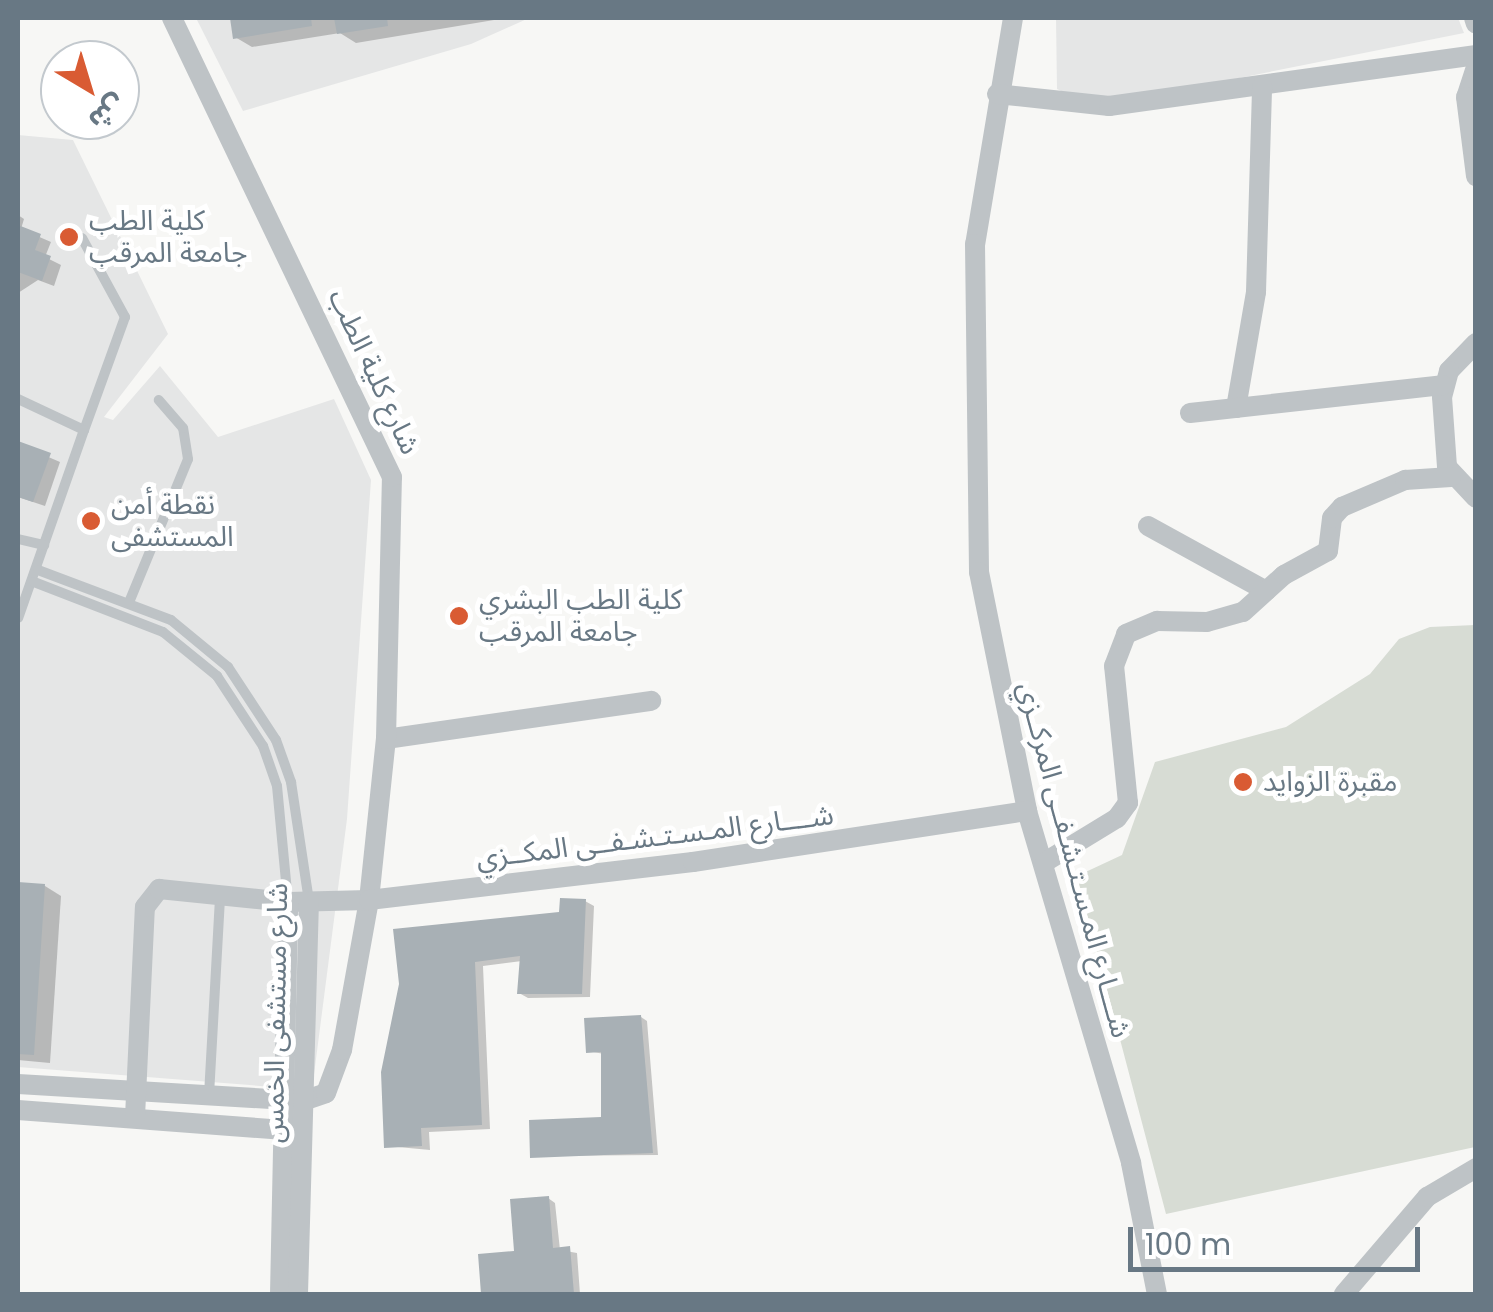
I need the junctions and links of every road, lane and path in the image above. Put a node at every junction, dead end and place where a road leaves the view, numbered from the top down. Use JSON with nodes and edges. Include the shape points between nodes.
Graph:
{"nodes":[{"id":1,"x":172,"y":18,"type":"edge"},
{"id":2,"x":1013,"y":18,"type":"edge"},
{"id":3,"x":1476,"y":55,"type":"edge"},
{"id":4,"x":1476,"y":67,"type":"edge"},
{"id":5,"x":1262,"y":86,"type":"junction"},
{"id":6,"x":997,"y":94,"type":"junction"},
{"id":7,"x":1476,"y":176,"type":"edge"},
{"id":8,"x":82,"y":238,"type":"dead end"},
{"id":9,"x":1476,"y":343,"type":"edge"},
{"id":10,"x":1442,"y":385,"type":"junction"},
{"id":11,"x":18,"y":399,"type":"edge"},
{"id":12,"x":158,"y":400,"type":"dead end"},
{"id":13,"x":1236,"y":408,"type":"junction"},
{"id":14,"x":1190,"y":413,"type":"dead end"},
{"id":15,"x":84,"y":430,"type":"junction"},
{"id":16,"x":1451,"y":477,"type":"junction"},
{"id":17,"x":1476,"y":498,"type":"edge"},
{"id":18,"x":1148,"y":526,"type":"dead end"},
{"id":19,"x":18,"y":538,"type":"edge"},
{"id":20,"x":44,"y":545,"type":"junction"},
{"id":21,"x":38,"y":570,"type":"junction"},
{"id":22,"x":34,"y":582,"type":"junction"},
{"id":23,"x":1266,"y":591,"type":"junction"},
{"id":24,"x":130,"y":600,"type":"junction"},
{"id":25,"x":19,"y":622,"type":"edge"},
{"id":26,"x":651,"y":701,"type":"dead end"},
{"id":27,"x":386,"y":740,"type":"junction"},
{"id":28,"x":1027,"y":811,"type":"junction"},
{"id":29,"x":1045,"y":862,"type":"junction"},
{"id":30,"x":220,"y":895,"type":"junction"},
{"id":31,"x":369,"y":900,"type":"junction"},
{"id":32,"x":298,"y":902,"type":"junction"},
{"id":33,"x":18,"y":1084,"type":"edge"},
{"id":34,"x":136,"y":1091,"type":"junction"},
{"id":35,"x":209,"y":1095,"type":"junction"},
{"id":36,"x":296,"y":1100,"type":"junction"},
{"id":37,"x":18,"y":1110,"type":"edge"},
{"id":38,"x":135,"y":1117,"type":"junction"},
{"id":39,"x":293,"y":1131,"type":"junction"},
{"id":40,"x":1476,"y":1168,"type":"edge"},
{"id":41,"x":280,"y":1294,"type":"edge"},
{"id":42,"x":298,"y":1294,"type":"edge"},
{"id":43,"x":1157,"y":1294,"type":"edge"},
{"id":44,"x":1344,"y":1294,"type":"edge"}],
"edges":[{"from":1,"to":27,"type":"street","name":"شارع كلية الطب","via":[[392,477]]},
{"from":2,"to":6,"type":"street","name":"شــــارع المـسـتـشـفــى المركــزي"},
{"from":3,"to":5,"type":"street"},
{"from":4,"to":7,"type":"street","via":[[1466,97]]},
{"from":5,"to":6,"type":"street","via":[[1109,106]]},
{"from":5,"to":13,"type":"street","via":[[1256,292]]},
{"from":6,"to":28,"type":"street","name":"شــــارع المـسـتـشـفــى المركــزي","via":[[976,244],[979,572]]},
{"from":8,"to":15,"type":"lane","via":[[125,317]]},
{"from":9,"to":10,"type":"street"},
{"from":10,"to":13,"type":"street"},
{"from":10,"to":16,"type":"street","via":[[1443,453]]},
{"from":11,"to":15,"type":"lane"},
{"from":12,"to":24,"type":"lane","via":[[182,428],[188,459]]},
{"from":13,"to":14,"type":"street"},
{"from":15,"to":20,"type":"lane"},
{"from":16,"to":17,"type":"street"},
{"from":16,"to":23,"type":"street","via":[[1405,480],[1342,507],[1332,518],[1328,551]]},
{"from":18,"to":23,"type":"street"},
{"from":19,"to":20,"type":"lane"},
{"from":20,"to":21,"type":"lane"},
{"from":21,"to":22,"type":"lane"},
{"from":21,"to":24,"type":"lane","name":"شارع مستشفى الخمس"},
{"from":22,"to":25,"type":"lane"},
{"from":22,"to":32,"type":"lane","name":"شارع مستشفى الخمس","via":[[163,632],[217,676],[262,746]]},
{"from":23,"to":29,"type":"street","via":[[1255,606],[1220,620],[1157,621],[1126,634],[1114,666],[1128,803],[1117,818]]},
{"from":24,"to":32,"type":"lane","name":"شارع مستشفى الخمس","via":[[200,640],[254,699],[290,782]]},
{"from":26,"to":27,"type":"street"},
{"from":27,"to":31,"type":"street","name":"شارع كلية الطب"},
{"from":28,"to":29,"type":"street","name":"شــــارع المـسـتـشـفــى المركــزي"},
{"from":28,"to":31,"type":"street","name":"شــــارع المـسـتـشـفــى المكــزي","via":[[712,860]]},
{"from":29,"to":43,"type":"street","name":"شــــارع المـسـتـشـفــى المركــزي","via":[[1131,1164]]},
{"from":30,"to":32,"type":"street","name":"شــــارع المـسـتـشـفــى المكــزي"},
{"from":30,"to":34,"type":"street","name":"شــــارع المـسـتـشـفــى المكــزي","via":[[164,888],[146,901]]},
{"from":30,"to":35,"type":"lane"},
{"from":31,"to":32,"type":"street","name":"شــــارع المـسـتـشـفــى المكــزي"},
{"from":31,"to":36,"type":"street","name":"شارع كلية الطب","via":[[333,1081],[326,1093]]},
{"from":32,"to":36,"type":"street","name":"شارع مستشفى الخمس"},
{"from":33,"to":34,"type":"street"},
{"from":34,"to":35,"type":"street"},
{"from":34,"to":38,"type":"street"},
{"from":35,"to":36,"type":"street"},
{"from":36,"to":39,"type":"street","name":"شارع مستشفى الخمس"},
{"from":37,"to":38,"type":"street"},
{"from":38,"to":39,"type":"street"},
{"from":39,"to":41,"type":"street","name":"شارع مستشفى الخمس"},
{"from":39,"to":42,"type":"street","name":"شارع مستشفى الخمس"},
{"from":40,"to":44,"type":"street","via":[[1427,1197]]}]}
